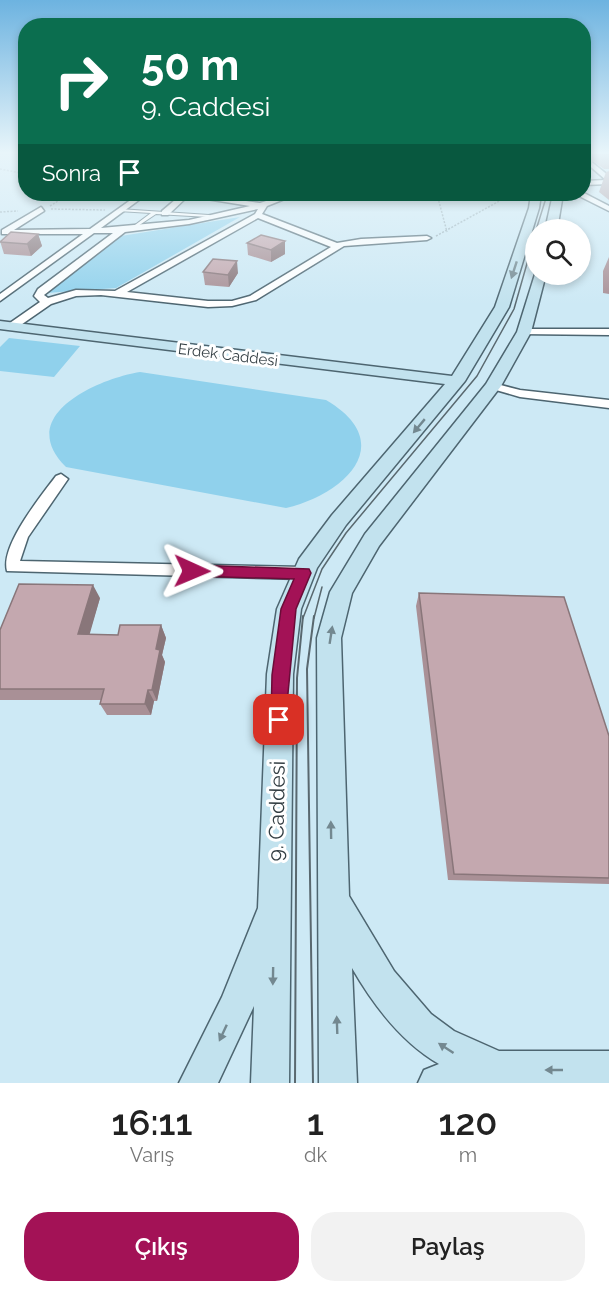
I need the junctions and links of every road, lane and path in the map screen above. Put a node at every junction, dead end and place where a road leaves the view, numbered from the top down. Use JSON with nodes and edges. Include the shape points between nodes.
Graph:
{"nodes":[{"id":1,"x":50,"y":205,"type":"edge"},
{"id":2,"x":127,"y":205,"type":"edge"},
{"id":3,"x":175,"y":205,"type":"edge"},
{"id":4,"x":232,"y":205,"type":"edge"},
{"id":5,"x":272,"y":205,"type":"edge"},
{"id":6,"x":440,"y":205,"type":"edge"},
{"id":7,"x":494,"y":205,"type":"edge"},
{"id":8,"x":534,"y":205,"type":"edge"},
{"id":9,"x":42,"y":209,"type":"junction"},
{"id":10,"x":119,"y":210,"type":"junction"},
{"id":11,"x":260,"y":211,"type":"junction"},
{"id":12,"x":154,"y":213,"type":"junction"},
{"id":13,"x":165,"y":213,"type":"junction"},
{"id":14,"x":209,"y":216,"type":"junction"},
{"id":15,"x":127,"y":230,"type":"junction"},
{"id":16,"x":3,"y":233,"type":"edge"},
{"id":17,"x":88,"y":233,"type":"junction"},
{"id":18,"x":427,"y":238,"type":"dead end"},
{"id":19,"x":337,"y":246,"type":"junction"},
{"id":20,"x":537,"y":285,"type":"edge"},
{"id":21,"x":116,"y":294,"type":"junction"},
{"id":22,"x":0,"y":298,"type":"edge"},
{"id":23,"x":47,"y":302,"type":"junction"},
{"id":24,"x":5,"y":326,"type":"edge"},
{"id":25,"x":524,"y":332,"type":"junction"},
{"id":26,"x":609,"y":332,"type":"edge"},
{"id":27,"x":456,"y":381,"type":"junction"},
{"id":28,"x":493,"y":386,"type":"junction"},
{"id":29,"x":609,"y":404,"type":"edge"},
{"id":30,"x":61,"y":479,"type":"dead end"},
{"id":31,"x":303,"y":573,"type":"junction"},
{"id":32,"x":333,"y":896,"type":"junction"},
{"id":33,"x":275,"y":900,"type":"junction"},
{"id":34,"x":500,"y":1070,"type":"junction"},
{"id":35,"x":609,"y":1070,"type":"edge"},
{"id":36,"x":198,"y":1083,"type":"edge"},
{"id":37,"x":270,"y":1083,"type":"edge"},
{"id":38,"x":338,"y":1083,"type":"edge"},
{"id":39,"x":437,"y":1083,"type":"edge"}],
"edges":[{"from":1,"to":9,"type":"path"},
{"from":2,"to":10,"type":"street"},
{"from":3,"to":13,"type":"street"},
{"from":4,"to":11,"type":"street"},
{"from":5,"to":11,"type":"street"},
{"from":6,"to":7,"type":"path","via":[[447,232]]},
{"from":8,"to":27,"type":"main road","name":"9. Caddesi","one_way":true,"via":[[502,307]]},
{"from":9,"to":10,"type":"path"},
{"from":9,"to":16,"type":"street"},
{"from":10,"to":12,"type":"lane"},
{"from":10,"to":17,"type":"street"},
{"from":11,"to":14,"type":"street"},
{"from":11,"to":19,"type":"street"},
{"from":11,"to":21,"type":"street"},
{"from":12,"to":13,"type":"lane"},
{"from":12,"to":15,"type":"lane"},
{"from":13,"to":14,"type":"lane"},
{"from":14,"to":15,"type":"street"},
{"from":15,"to":17,"type":"street"},
{"from":15,"to":23,"type":"street","via":[[41,291],[39,297]]},
{"from":16,"to":17,"type":"street"},
{"from":17,"to":22,"type":"street"},
{"from":18,"to":19,"type":"street"},
{"from":19,"to":21,"type":"street","via":[[253,297],[238,302],[220,304]]},
{"from":20,"to":25,"type":"main road"},
{"from":21,"to":23,"type":"street","via":[[67,296]]},
{"from":23,"to":24,"type":"street"},
{"from":24,"to":27,"type":"main road","name":"Erdek Caddesi"},
{"from":25,"to":26,"type":"street"},
{"from":25,"to":28,"type":"main road"},
{"from":27,"to":31,"type":"main road","name":"9. Caddesi","one_way":true,"via":[[339,520]]},
{"from":28,"to":29,"type":"street"},
{"from":32,"to":28,"type":"main road","one_way":true,"via":[[329,638],[340,592],[372,540]]},
{"from":30,"to":31,"type":"street","via":[[15,543],[10,556],[13,567]]},
{"from":31,"to":33,"type":"main road","name":"9. Caddesi","via":[[289,609],[280,675]]},
{"from":34,"to":32,"type":"main road","one_way":true,"via":[[453,1053],[400,1010],[372,973]]},
{"from":38,"to":32,"type":"main road","one_way":true},
{"from":33,"to":36,"type":"main road","one_way":true,"via":[[240,998]]},
{"from":33,"to":37,"type":"main road","name":"9. Caddesi","one_way":true},
{"from":35,"to":34,"type":"main road","one_way":true},
{"from":34,"to":39,"type":"main road"}]}
